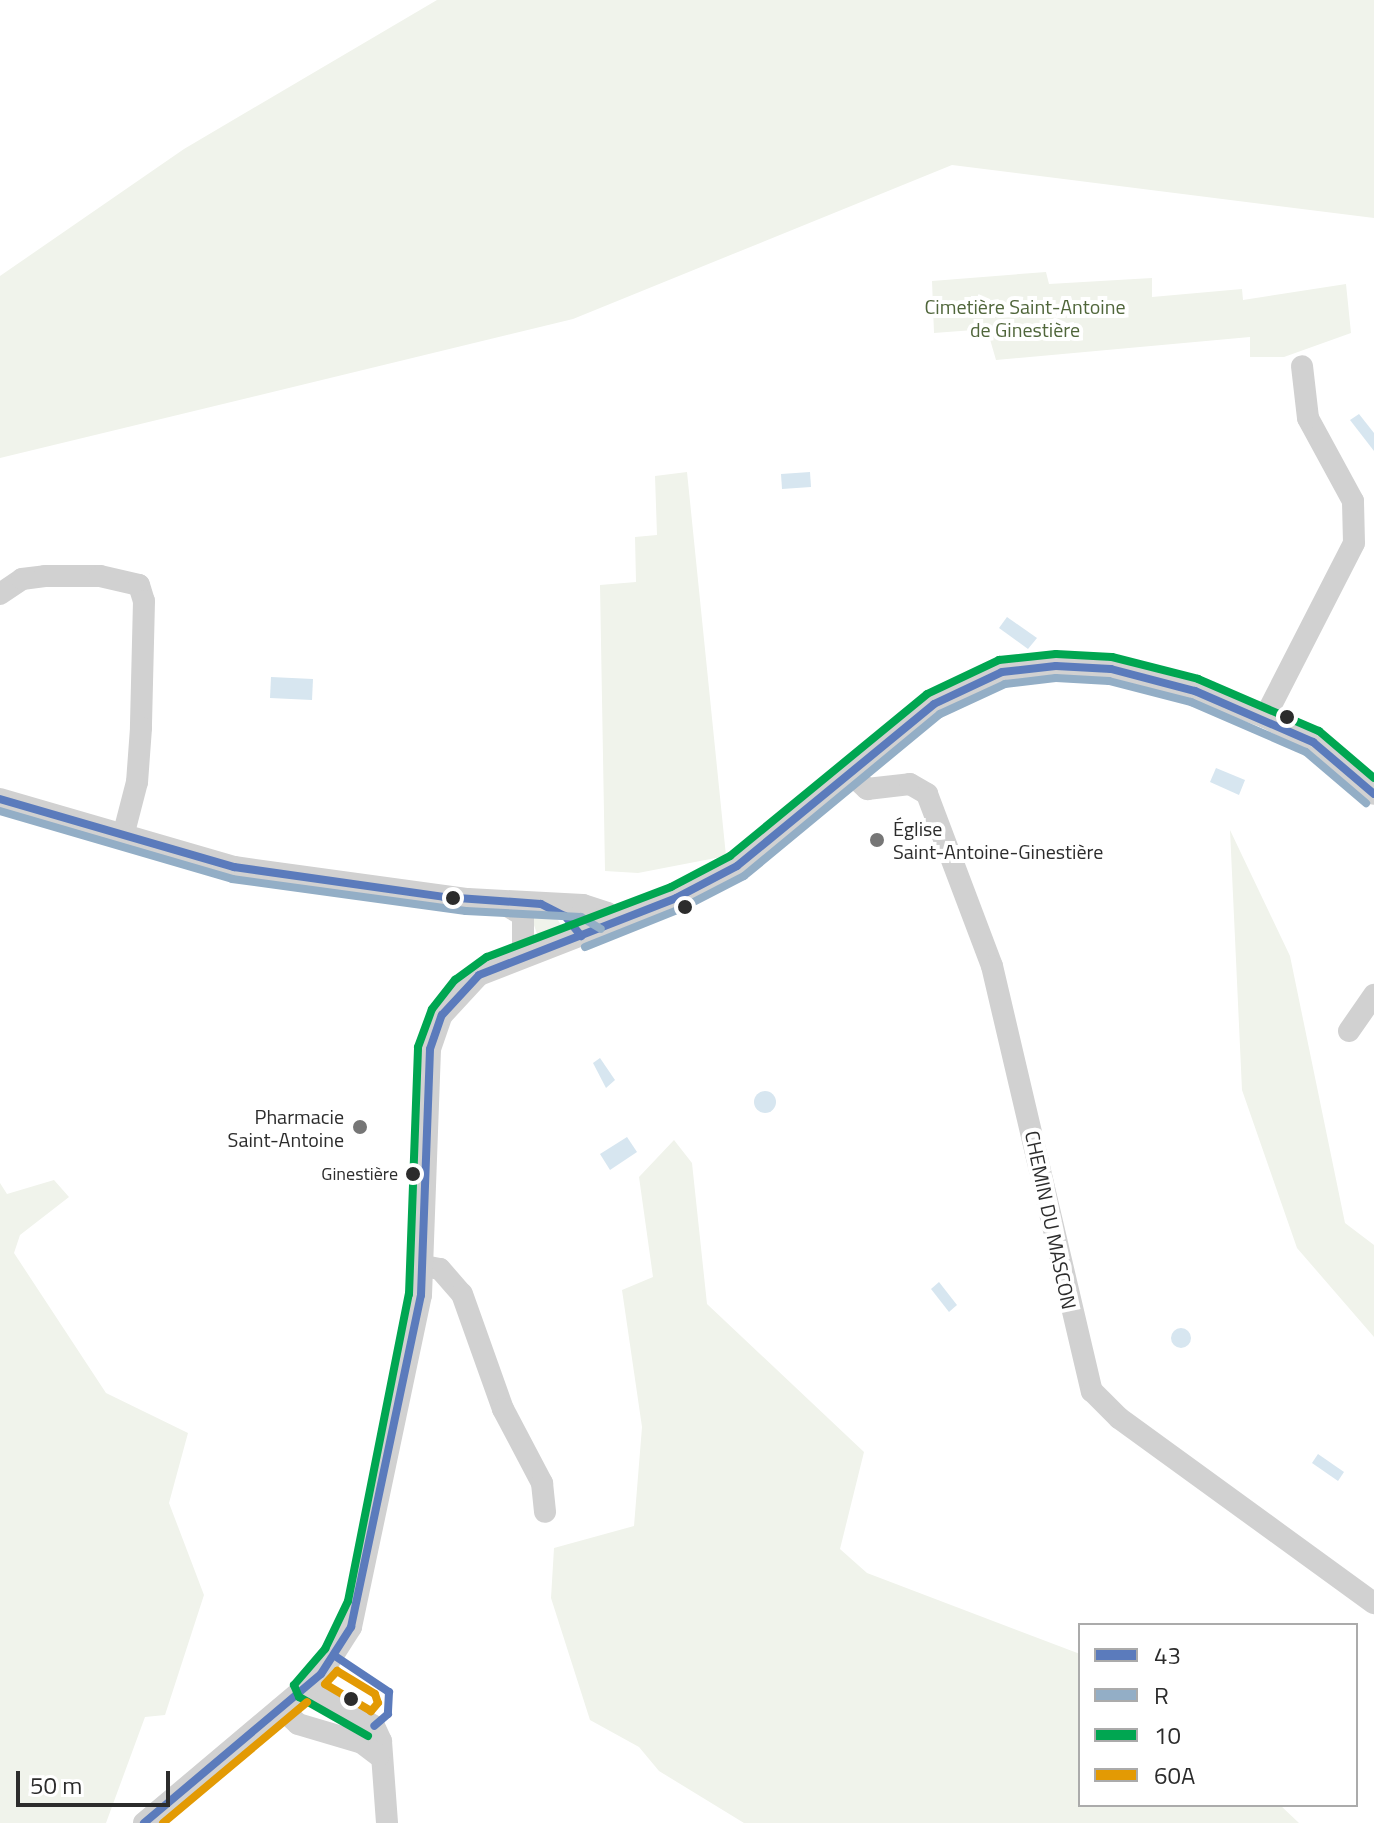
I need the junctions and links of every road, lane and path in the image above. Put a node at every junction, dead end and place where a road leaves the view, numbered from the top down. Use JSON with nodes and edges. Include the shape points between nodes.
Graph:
{"nodes":[{"id":1,"x":1302,"y":366,"type":"dead end"},
{"id":2,"x":0,"y":594,"type":"edge"},
{"id":3,"x":1265,"y":717,"type":"junction"},
{"id":4,"x":852,"y":775,"type":"junction"},
{"id":5,"x":1374,"y":794,"type":"edge"},
{"id":6,"x":0,"y":799,"type":"edge"},
{"id":7,"x":123,"y":836,"type":"junction"},
{"id":8,"x":501,"y":903,"type":"junction"},
{"id":9,"x":541,"y":904,"type":"junction"},
{"id":10,"x":612,"y":924,"type":"junction"},
{"id":11,"x":581,"y":936,"type":"junction"},
{"id":12,"x":523,"y":957,"type":"junction"},
{"id":13,"x":1374,"y":995,"type":"edge"},
{"id":14,"x":1349,"y":1031,"type":"dead end"},
{"id":15,"x":424,"y":1266,"type":"junction"},
{"id":16,"x":545,"y":1512,"type":"dead end"},
{"id":17,"x":1374,"y":1603,"type":"edge"},
{"id":18,"x":306,"y":1687,"type":"junction"},
{"id":19,"x":281,"y":1708,"type":"junction"},
{"id":20,"x":379,"y":1756,"type":"junction"},
{"id":21,"x":144,"y":1823,"type":"edge"},
{"id":22,"x":387,"y":1823,"type":"edge"}],
"edges":[{"from":1,"to":3,"type":"street","via":[[1308,418],[1353,501],[1354,543]]},
{"from":2,"to":7,"type":"street","via":[[22,579],[45,576],[100,576],[139,585],[144,601],[141,728],[137,782]]},
{"from":3,"to":4,"type":"street","via":[[1111,669],[1028,667],[956,690]]},
{"from":3,"to":5,"type":"street","via":[[1313,742]]},
{"from":4,"to":10,"type":"street","via":[[737,866]]},
{"from":4,"to":17,"type":"street","name":"CHEMIN DU MASCON","via":[[867,789],[910,784],[927,794],[992,966],[1092,1391],[1119,1418]]},
{"from":6,"to":7,"type":"street"},
{"from":7,"to":8,"type":"street","via":[[301,879]]},
{"from":8,"to":9,"type":"street"},
{"from":8,"to":12,"type":"street","via":[[523,915]]},
{"from":9,"to":10,"type":"street","via":[[597,907]]},
{"from":9,"to":11,"type":"street","via":[[565,916]]},
{"from":10,"to":11,"type":"street"},
{"from":11,"to":12,"type":"street"},
{"from":12,"to":15,"type":"street","via":[[479,975],[435,1028]]},
{"from":13,"to":14,"type":"street"},
{"from":15,"to":16,"type":"street","via":[[440,1269],[462,1294],[503,1409],[542,1483]]},
{"from":15,"to":18,"type":"street","via":[[359,1605],[335,1656]]},
{"from":18,"to":19,"type":"street"},
{"from":18,"to":20,"type":"street","via":[[374,1726],[381,1741]]},
{"from":19,"to":20,"type":"street","via":[[317,1733],[362,1743]]},
{"from":19,"to":21,"type":"street"},
{"from":20,"to":22,"type":"street"}]}
